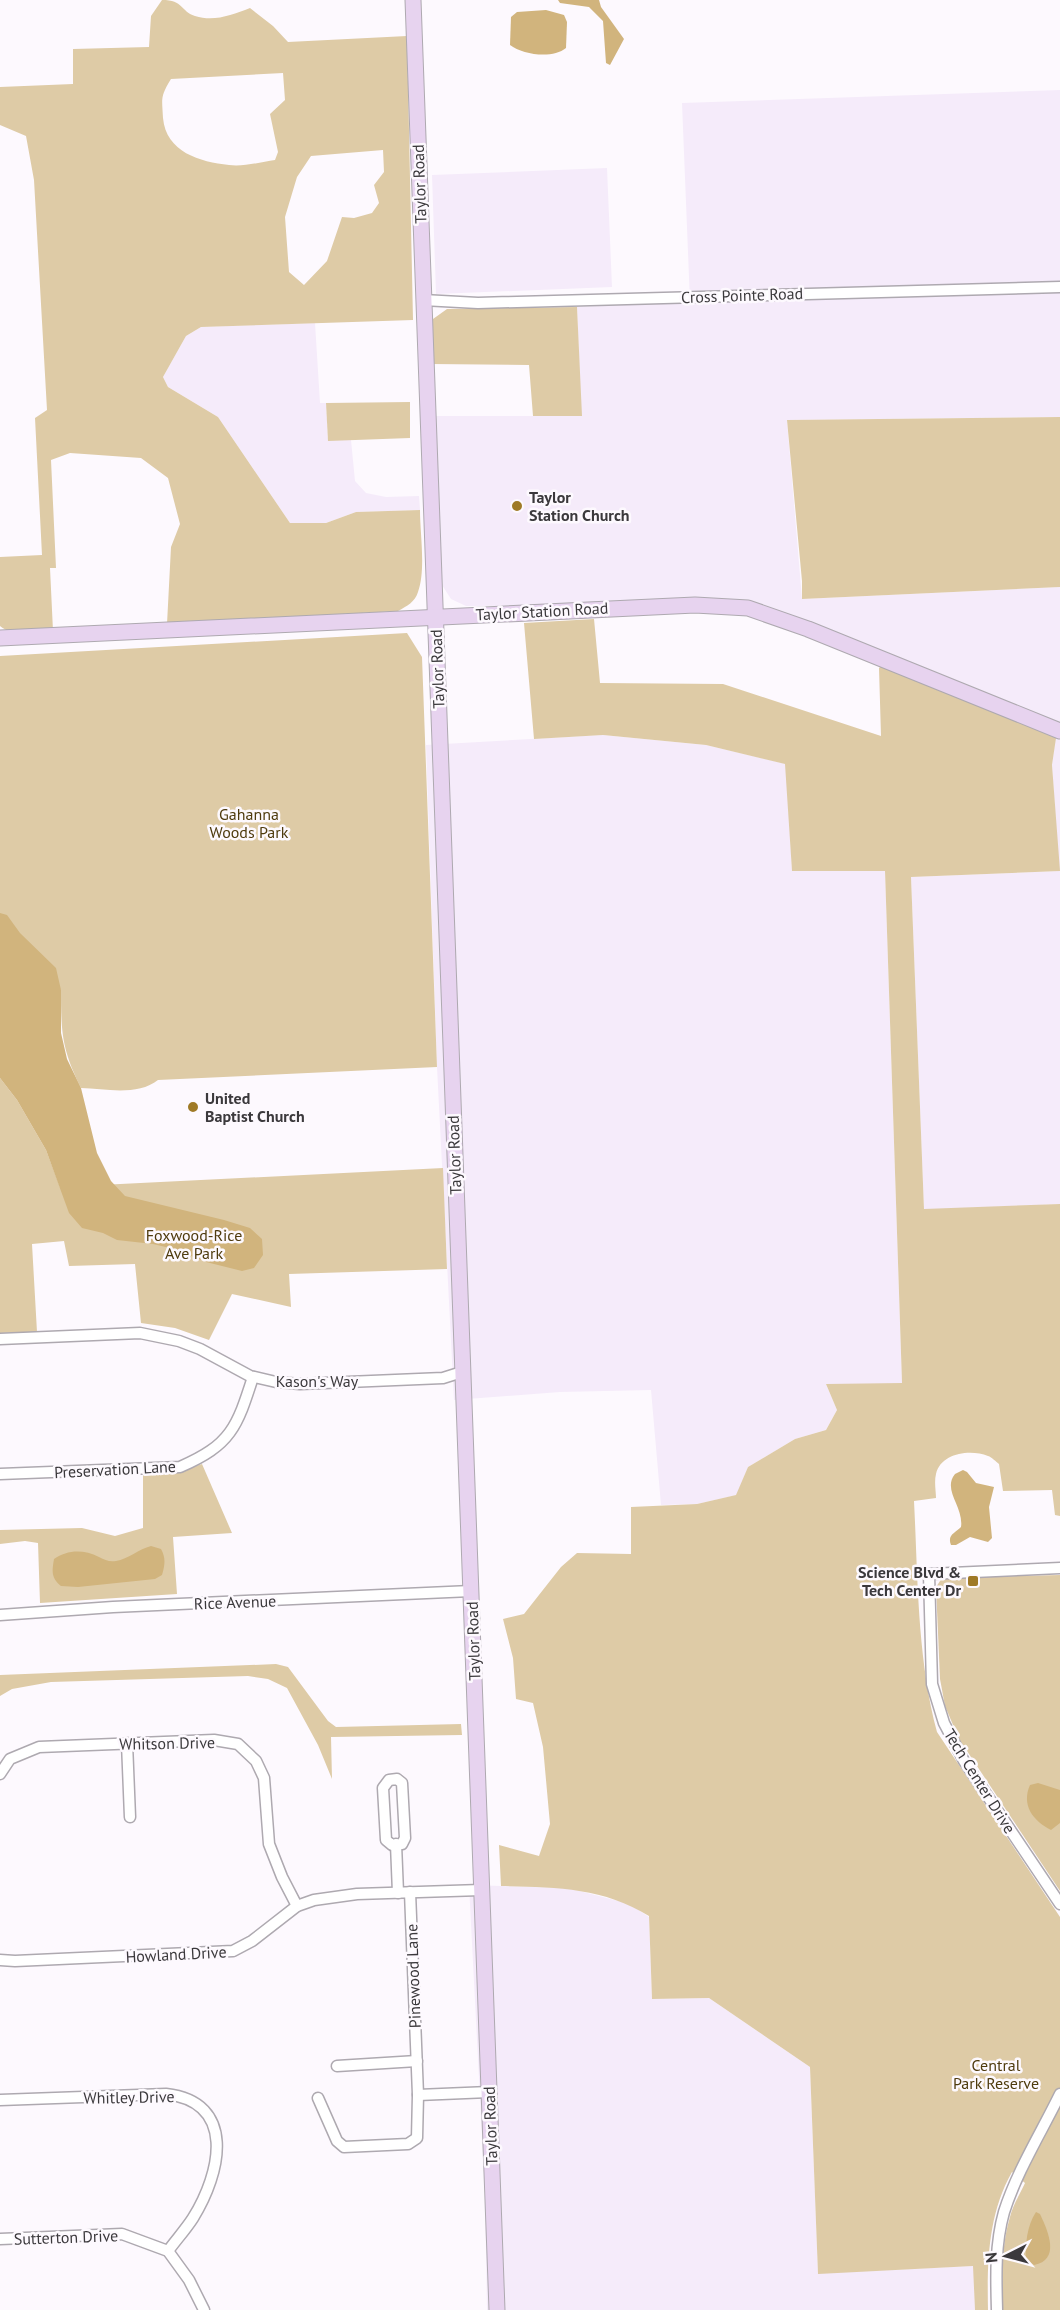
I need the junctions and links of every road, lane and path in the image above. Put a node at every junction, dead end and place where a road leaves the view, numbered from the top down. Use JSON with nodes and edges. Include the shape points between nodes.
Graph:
{"nodes":[{"id":1,"x":413,"y":0,"type":"edge"},
{"id":2,"x":1060,"y":287,"type":"edge"},
{"id":3,"x":423,"y":300,"type":"junction"},
{"id":4,"x":436,"y":616,"type":"junction"},
{"id":5,"x":0,"y":638,"type":"edge"},
{"id":6,"x":1060,"y":731,"type":"edge"},
{"id":7,"x":0,"y":1339,"type":"edge"},
{"id":8,"x":462,"y":1372,"type":"junction"},
{"id":9,"x":253,"y":1377,"type":"junction"},
{"id":10,"x":0,"y":1474,"type":"edge"},
{"id":11,"x":1060,"y":1568,"type":"edge"},
{"id":12,"x":471,"y":1591,"type":"junction"},
{"id":13,"x":0,"y":1615,"type":"edge"},
{"id":14,"x":127,"y":1743,"type":"junction"},
{"id":15,"x":0,"y":1774,"type":"edge"},
{"id":16,"x":130,"y":1817,"type":"dead end"},
{"id":17,"x":396,"y":1844,"type":"junction"},
{"id":18,"x":481,"y":1890,"type":"junction"},
{"id":19,"x":410,"y":1892,"type":"junction"},
{"id":20,"x":398,"y":1893,"type":"junction"},
{"id":21,"x":1060,"y":1904,"type":"edge"},
{"id":22,"x":297,"y":1906,"type":"junction"},
{"id":23,"x":0,"y":1959,"type":"edge"},
{"id":24,"x":417,"y":2061,"type":"junction"},
{"id":25,"x":337,"y":2066,"type":"dead end"},
{"id":26,"x":489,"y":2092,"type":"junction"},
{"id":27,"x":1060,"y":2094,"type":"edge"},
{"id":28,"x":418,"y":2095,"type":"junction"},
{"id":29,"x":318,"y":2098,"type":"dead end"},
{"id":30,"x":0,"y":2100,"type":"edge"},
{"id":31,"x":0,"y":2239,"type":"edge"},
{"id":32,"x":168,"y":2251,"type":"junction"},
{"id":33,"x":204,"y":2310,"type":"edge"},
{"id":34,"x":497,"y":2310,"type":"edge"},
{"id":35,"x":998,"y":2310,"type":"edge"}],
"edges":[{"from":1,"to":3,"type":"main road","name":"Taylor Road"},
{"from":2,"to":3,"type":"street","name":"Cross Pointe Road","via":[[478,303]]},
{"from":3,"to":4,"type":"main road","name":"Taylor Road"},
{"from":4,"to":5,"type":"main road","name":"Taylor Station Road"},
{"from":4,"to":6,"type":"main road","name":"Taylor Station Road","via":[[695,605],[748,608]]},
{"from":4,"to":8,"type":"main road","name":"Taylor Road"},
{"from":7,"to":9,"type":"street","name":"Kason's Way","via":[[140,1333],[200,1349]]},
{"from":8,"to":9,"type":"street","name":"Kason's Way","via":[[443,1378],[300,1384]]},
{"from":8,"to":12,"type":"main road","name":"Taylor Road"},
{"from":9,"to":10,"type":"street","name":"Preservation Lane","via":[[232,1432],[204,1456],[180,1467]]},
{"from":11,"to":21,"type":"street","name":"Tech Center Drive","via":[[929,1574],[932,1684],[944,1723],[964,1761]]},
{"from":12,"to":13,"type":"street","name":"Rice Avenue"},
{"from":12,"to":18,"type":"main road","name":"Taylor Road"},
{"from":14,"to":15,"type":"street","name":"Whitson Drive","via":[[39,1747],[10,1759]]},
{"from":14,"to":16,"type":"street"},
{"from":14,"to":22,"type":"street","name":"Whitson Drive","via":[[214,1740],[238,1744],[256,1761],[264,1778],[269,1844]]},
{"from":17,"to":17,"type":"street","via":[[402,1844],[405,1838],[402,1783],[397,1779],[388,1780],[383,1788],[386,1840]]},
{"from":17,"to":20,"type":"street"},
{"from":18,"to":19,"type":"street","name":"Howland Drive"},
{"from":18,"to":26,"type":"main road","name":"Taylor Road"},
{"from":19,"to":20,"type":"street","name":"Howland Drive"},
{"from":19,"to":24,"type":"street","name":"Pinewood Lane"},
{"from":20,"to":22,"type":"street","name":"Howland Drive","via":[[357,1894]]},
{"from":22,"to":23,"type":"street","name":"Howland Drive","via":[[233,1951]]},
{"from":24,"to":25,"type":"street"},
{"from":24,"to":28,"type":"street","name":"Pinewood Lane"},
{"from":26,"to":28,"type":"street"},
{"from":26,"to":34,"type":"main road","name":"Taylor Road"},
{"from":27,"to":35,"type":"street","via":[[1004,2213],[997,2252]]},
{"from":28,"to":29,"type":"street","name":"Pinewood Lane","via":[[419,2132],[414,2142],[344,2147],[337,2141]]},
{"from":30,"to":32,"type":"street","name":"Whitley Drive","via":[[166,2094],[183,2096],[199,2104],[213,2122],[218,2143],[212,2172],[192,2219]]},
{"from":31,"to":32,"type":"street","name":"Sutterton Drive","via":[[122,2234]]},
{"from":32,"to":33,"type":"street"}]}
